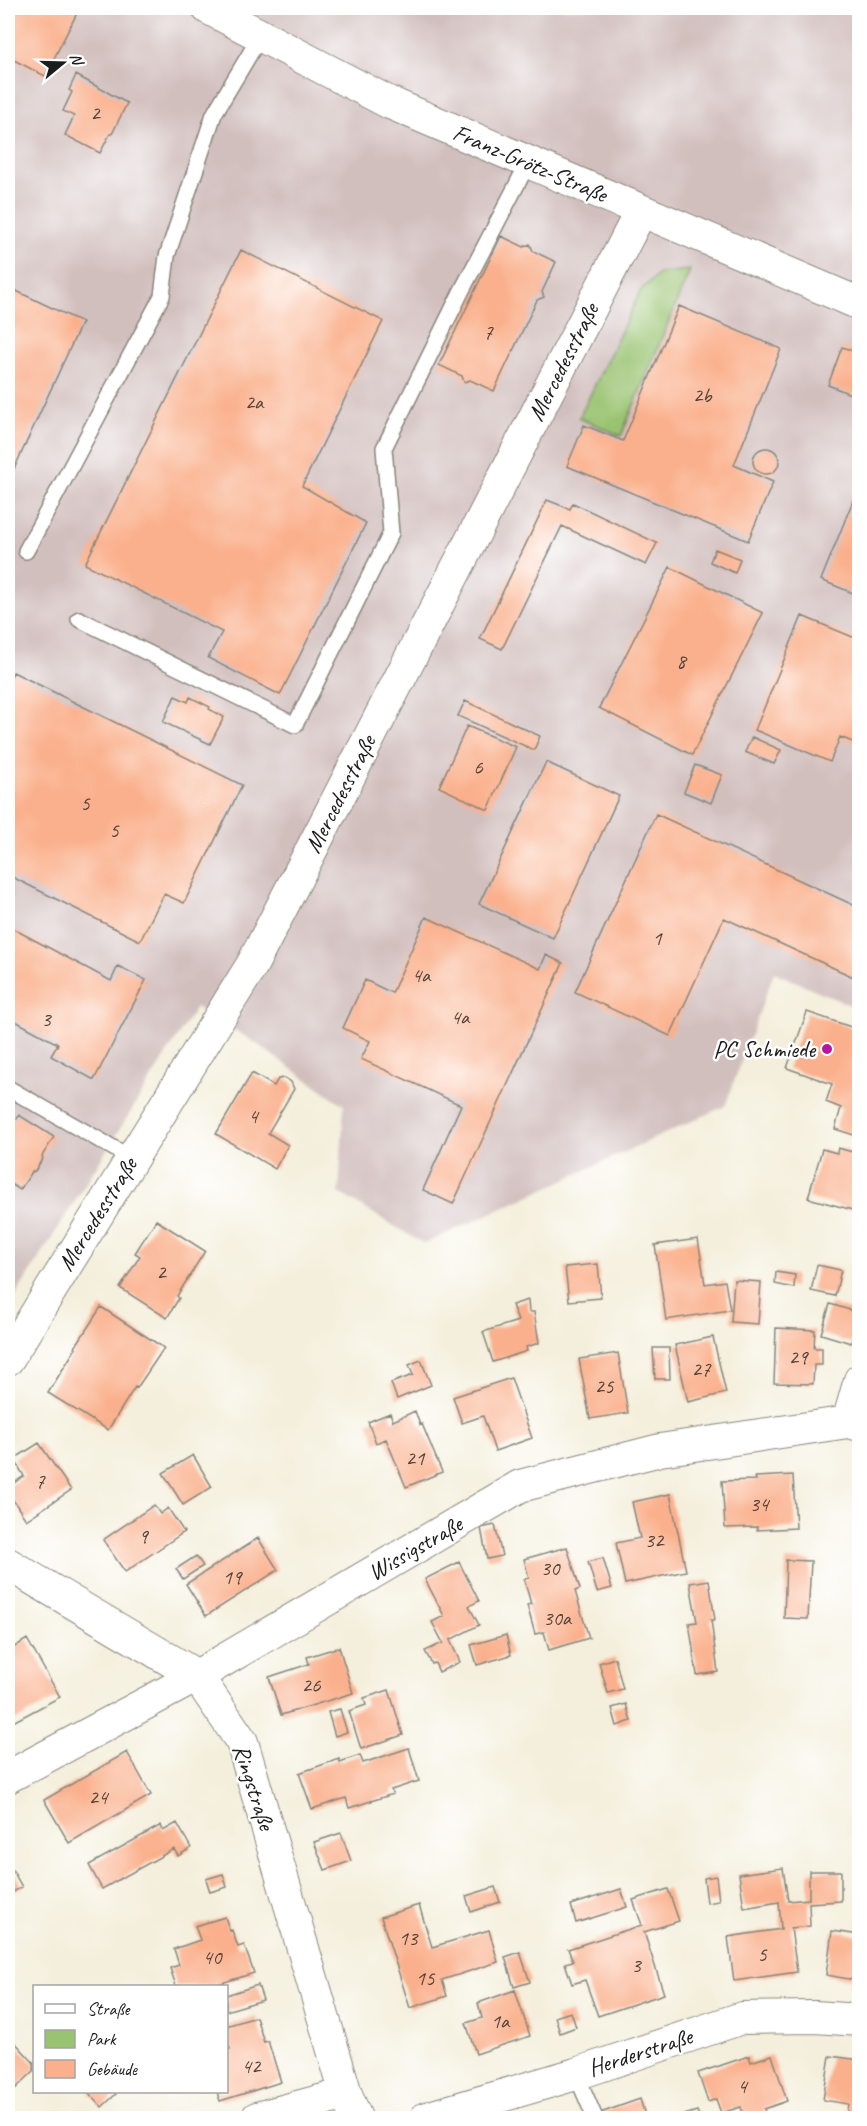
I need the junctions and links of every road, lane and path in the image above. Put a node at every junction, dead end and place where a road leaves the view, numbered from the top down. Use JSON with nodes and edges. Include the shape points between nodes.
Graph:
{"nodes":[{"id":1,"x":208,"y":8,"type":"edge"},
{"id":2,"x":261,"y":35,"type":"junction"},
{"id":3,"x":528,"y":163,"type":"junction"},
{"id":4,"x":641,"y":211,"type":"junction"},
{"id":5,"x":860,"y":304,"type":"edge"},
{"id":6,"x":26,"y":551,"type":"dead end"},
{"id":7,"x":79,"y":620,"type":"dead end"},
{"id":8,"x":8,"y":1089,"type":"edge"},
{"id":9,"x":131,"y":1158,"type":"junction"},
{"id":10,"x":8,"y":1359,"type":"edge"},
{"id":11,"x":860,"y":1380,"type":"edge"},
{"id":12,"x":854,"y":1423,"type":"edge"},
{"id":13,"x":8,"y":1564,"type":"edge"},
{"id":14,"x":197,"y":1676,"type":"junction"},
{"id":15,"x":8,"y":1778,"type":"edge"},
{"id":16,"x":860,"y":2020,"type":"edge"},
{"id":17,"x":576,"y":2074,"type":"junction"},
{"id":18,"x":351,"y":2106,"type":"edge"},
{"id":19,"x":257,"y":2118,"type":"edge"},
{"id":20,"x":426,"y":2118,"type":"edge"},
{"id":21,"x":595,"y":2118,"type":"edge"}],
"edges":[{"from":1,"to":2,"type":"street","name":"Franz-Grötz-Straße"},
{"from":2,"to":3,"type":"street","name":"Franz-Grötz-Straße","via":[[388,102]]},
{"from":2,"to":6,"type":"lane","via":[[214,114],[167,256],[162,296]]},
{"from":3,"to":4,"type":"street","name":"Franz-Grötz-Straße"},
{"from":3,"to":7,"type":"lane","via":[[384,448],[391,533],[295,725]]},
{"from":4,"to":5,"type":"street","name":"Franz-Grötz-Straße"},
{"from":4,"to":9,"type":"street","name":"Mercedesstraße","via":[[252,965]]},
{"from":8,"to":9,"type":"lane"},
{"from":9,"to":10,"type":"street","name":"Mercedesstraße"},
{"from":11,"to":12,"type":"street"},
{"from":12,"to":14,"type":"street","name":"Wissigstraße","via":[[660,1450],[520,1486]]},
{"from":13,"to":14,"type":"street","name":"Ringstraße"},
{"from":14,"to":15,"type":"street","name":"Wissigstraße"},
{"from":14,"to":18,"type":"street","name":"Ringstraße","via":[[242,1742]]},
{"from":16,"to":17,"type":"street","name":"Herderstraße","via":[[742,2019]]},
{"from":17,"to":20,"type":"street","name":"Herderstraße"},
{"from":17,"to":21,"type":"lane"},
{"from":18,"to":19,"type":"street"}]}
